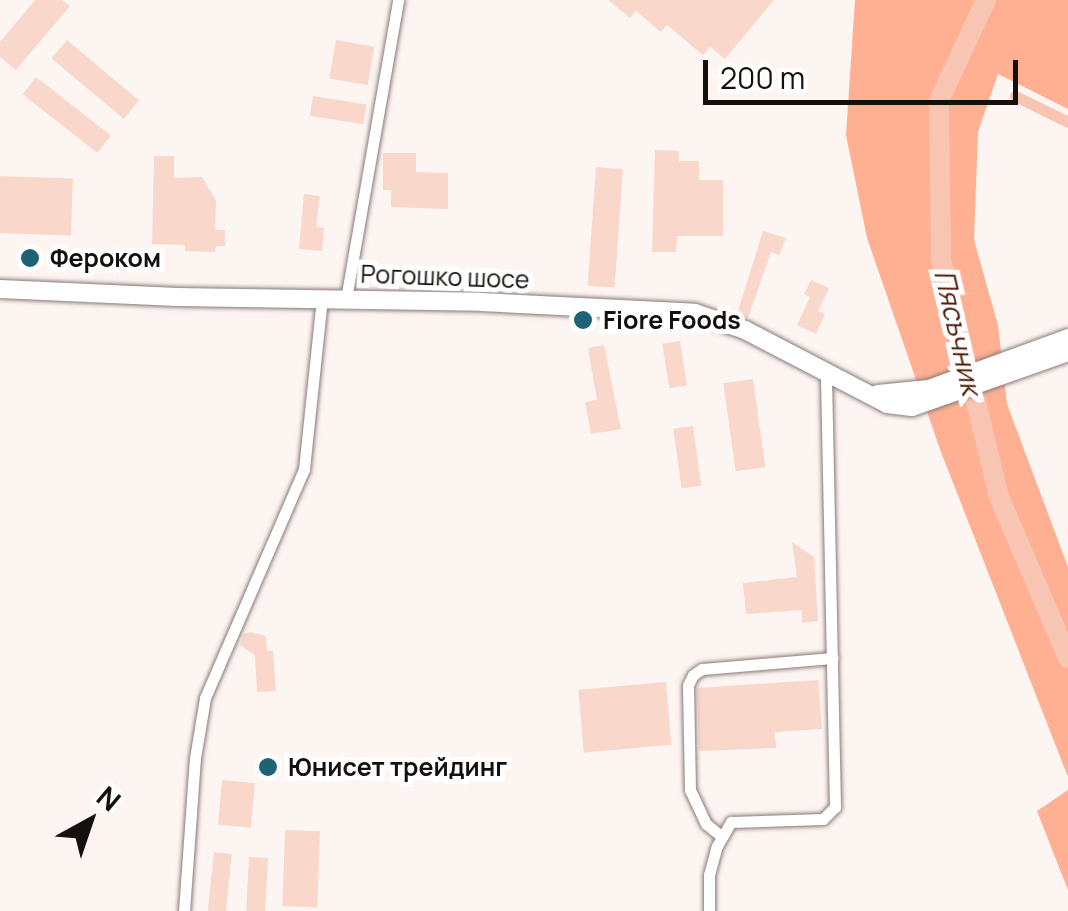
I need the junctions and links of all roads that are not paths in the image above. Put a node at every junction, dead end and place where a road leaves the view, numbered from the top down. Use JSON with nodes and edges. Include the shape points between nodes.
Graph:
{"nodes":[{"id":1,"x":398,"y":0,"type":"edge"},
{"id":2,"x":0,"y":288,"type":"edge"},
{"id":3,"x":322,"y":299,"type":"junction"},
{"id":4,"x":346,"y":299,"type":"junction"},
{"id":5,"x":1068,"y":338,"type":"edge"},
{"id":6,"x":1068,"y":352,"type":"edge"},
{"id":7,"x":1018,"y":363,"type":"junction"},
{"id":8,"x":826,"y":372,"type":"junction"},
{"id":9,"x":833,"y":658,"type":"junction"},
{"id":10,"x":722,"y":836,"type":"junction"},
{"id":11,"x":184,"y":911,"type":"edge"},
{"id":12,"x":709,"y":911,"type":"edge"}],
"edges":[{"from":1,"to":4,"type":"street"},
{"from":2,"to":3,"type":"main road","name":"Рогошко шосе"},
{"from":3,"to":4,"type":"main road","name":"Рогошко шосе"},
{"from":3,"to":11,"type":"street","via":[[304,469],[205,698],[194,758]]},
{"from":4,"to":8,"type":"main road","name":"Рогошко шосе","via":[[695,313],[745,330]]},
{"from":5,"to":7,"type":"main road","name":"Рогошко шосе"},
{"from":6,"to":7,"type":"main road","name":"Рогошко шосе"},
{"from":7,"to":8,"type":"main road","name":"Рогошко шосе","via":[[912,408],[887,404]]},
{"from":8,"to":9,"type":"street"},
{"from":9,"to":10,"type":"street","via":[[831,815],[740,819]]},
{"from":9,"to":10,"type":"street","via":[[693,675],[690,790],[706,824]]},
{"from":10,"to":12,"type":"street","via":[[709,874]]}]}
